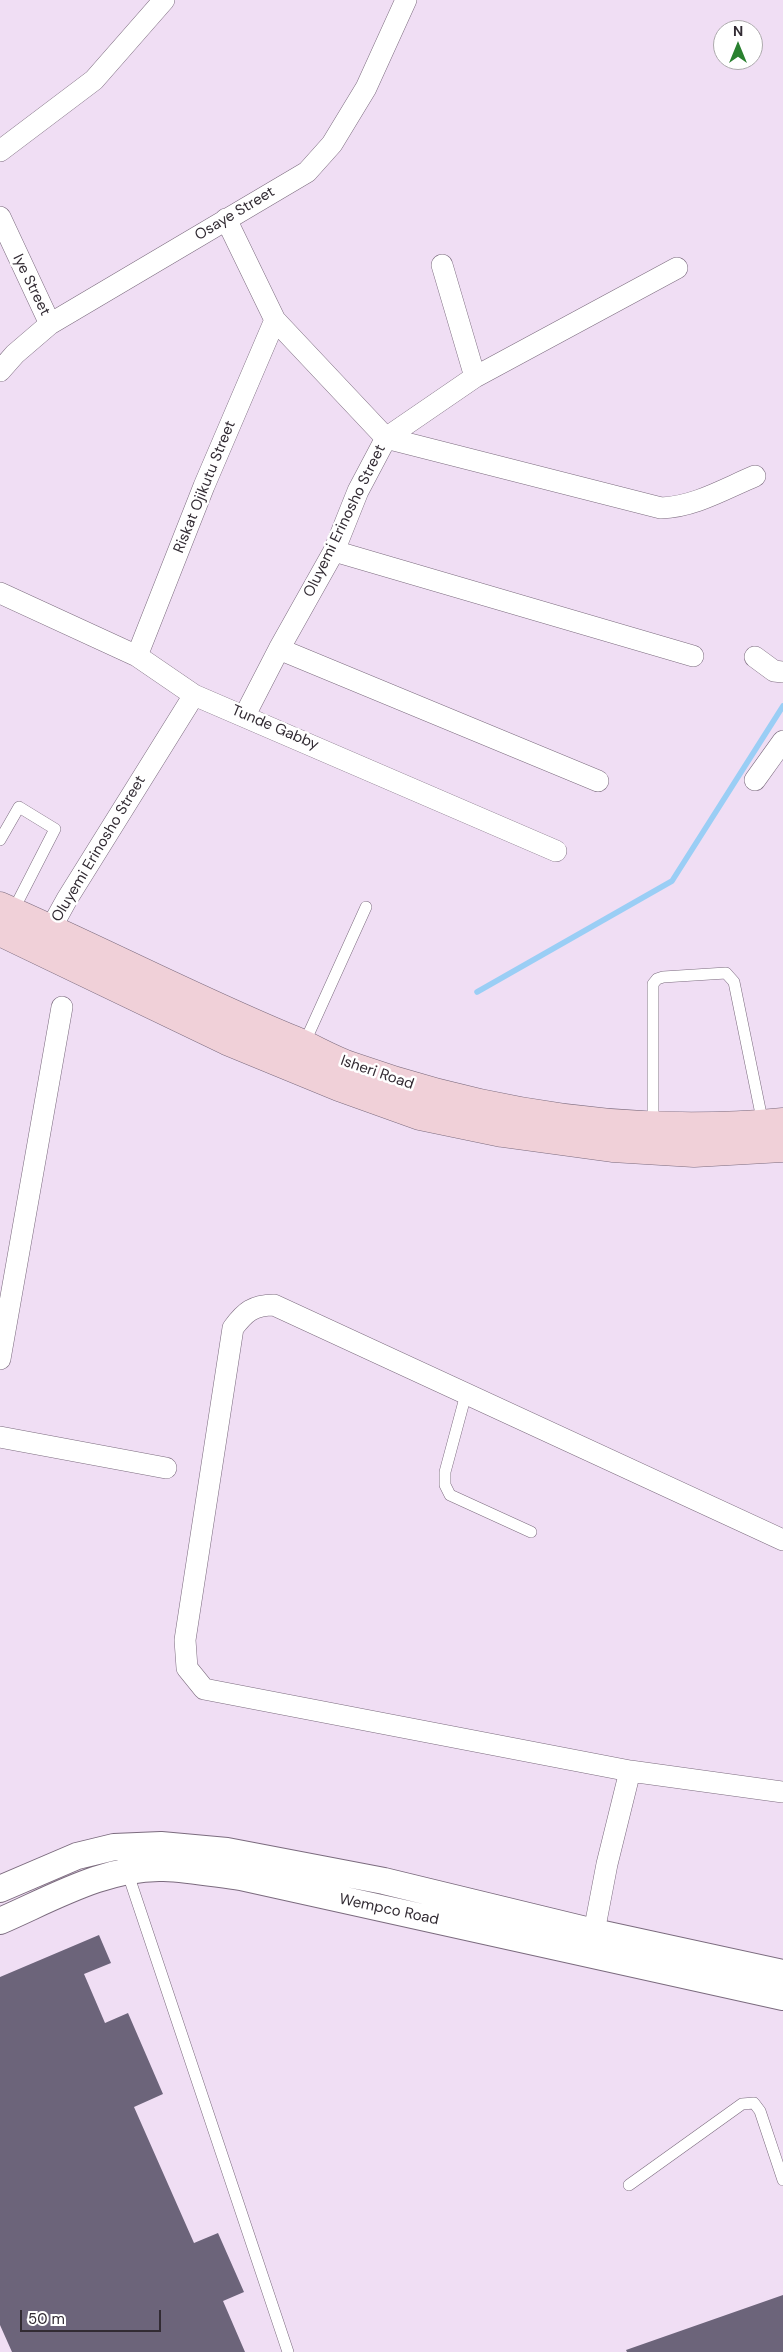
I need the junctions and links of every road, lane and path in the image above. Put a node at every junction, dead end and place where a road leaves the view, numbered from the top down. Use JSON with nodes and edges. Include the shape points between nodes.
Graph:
{"nodes":[{"id":1,"x":164,"y":0,"type":"edge"},
{"id":2,"x":406,"y":0,"type":"edge"},
{"id":3,"x":0,"y":151,"type":"edge"},
{"id":4,"x":0,"y":217,"type":"edge"},
{"id":5,"x":226,"y":219,"type":"junction"},
{"id":6,"x":442,"y":265,"type":"dead end"},
{"id":7,"x":677,"y":268,"type":"dead end"},
{"id":8,"x":275,"y":320,"type":"junction"},
{"id":9,"x":50,"y":324,"type":"junction"},
{"id":10,"x":0,"y":371,"type":"edge"},
{"id":11,"x":476,"y":377,"type":"junction"},
{"id":12,"x":386,"y":438,"type":"junction"},
{"id":13,"x":754,"y":476,"type":"dead end"},
{"id":14,"x":334,"y":551,"type":"junction"},
{"id":15,"x":0,"y":593,"type":"edge"},
{"id":16,"x":279,"y":649,"type":"junction"},
{"id":17,"x":137,"y":656,"type":"junction"},
{"id":18,"x":693,"y":656,"type":"dead end"},
{"id":19,"x":754,"y":657,"type":"dead end"},
{"id":20,"x":783,"y":672,"type":"edge"},
{"id":21,"x":194,"y":695,"type":"junction"},
{"id":22,"x":245,"y":715,"type":"junction"},
{"id":23,"x":783,"y":741,"type":"edge"},
{"id":24,"x":754,"y":780,"type":"dead end"},
{"id":25,"x":598,"y":781,"type":"dead end"},
{"id":26,"x":0,"y":840,"type":"edge"},
{"id":27,"x":556,"y":851,"type":"dead end"},
{"id":28,"x":366,"y":907,"type":"dead end"},
{"id":29,"x":4,"y":916,"type":"edge"},
{"id":30,"x":51,"y":928,"type":"junction"},
{"id":31,"x":62,"y":1007,"type":"dead end"},
{"id":32,"x":304,"y":1044,"type":"junction"},
{"id":33,"x":773,"y":1123,"type":"edge"},
{"id":34,"x":653,"y":1126,"type":"junction"},
{"id":35,"x":783,"y":1148,"type":"edge"},
{"id":36,"x":0,"y":1359,"type":"edge"},
{"id":37,"x":466,"y":1394,"type":"junction"},
{"id":38,"x":0,"y":1438,"type":"edge"},
{"id":39,"x":166,"y":1468,"type":"dead end"},
{"id":40,"x":531,"y":1532,"type":"dead end"},
{"id":41,"x":783,"y":1540,"type":"edge"},
{"id":42,"x":630,"y":1771,"type":"junction"},
{"id":43,"x":783,"y":1792,"type":"edge"},
{"id":44,"x":127,"y":1871,"type":"junction"},
{"id":45,"x":384,"y":1881,"type":"junction"},
{"id":46,"x":0,"y":1889,"type":"edge"},
{"id":47,"x":379,"y":1907,"type":"junction"},
{"id":48,"x":0,"y":1921,"type":"edge"},
{"id":49,"x":594,"y":1932,"type":"junction"},
{"id":50,"x":783,"y":1972,"type":"edge"},
{"id":51,"x":783,"y":1997,"type":"edge"},
{"id":52,"x":783,"y":2180,"type":"edge"},
{"id":53,"x":629,"y":2185,"type":"dead end"},
{"id":54,"x":288,"y":2352,"type":"edge"}],
"edges":[{"from":1,"to":3,"type":"street","via":[[94,80]]},
{"from":2,"to":5,"type":"street","name":"Osaye Street","via":[[366,88],[332,144],[307,172]]},
{"from":4,"to":9,"type":"street","name":"Iye Street"},
{"from":5,"to":8,"type":"street"},
{"from":5,"to":9,"type":"street","name":"Osaye Street"},
{"from":6,"to":11,"type":"street"},
{"from":7,"to":11,"type":"street","name":"Oluyemi Erinosho Street"},
{"from":8,"to":12,"type":"street"},
{"from":8,"to":17,"type":"street","name":"Riskat Ojikutu Street","via":[[204,486]]},
{"from":9,"to":10,"type":"street","name":"Osaye Street"},
{"from":11,"to":12,"type":"street","name":"Oluyemi Erinosho Street"},
{"from":12,"to":13,"type":"street","via":[[661,508],[692,504]]},
{"from":12,"to":14,"type":"street","name":"Oluyemi Erinosho Street","via":[[358,490]]},
{"from":14,"to":16,"type":"street","name":"Oluyemi Erinosho Street"},
{"from":14,"to":18,"type":"street"},
{"from":15,"to":17,"type":"street","name":"Tunde Gabby"},
{"from":16,"to":22,"type":"street","name":"Oluyemi Erinosho Street"},
{"from":16,"to":25,"type":"street"},
{"from":17,"to":21,"type":"street","name":"Tunde Gabby"},
{"from":19,"to":20,"type":"street","via":[[774,671]]},
{"from":21,"to":22,"type":"street","name":"Tunde Gabby"},
{"from":21,"to":30,"type":"street","name":"Oluyemi Erinosho Street"},
{"from":22,"to":27,"type":"street","name":"Tunde Gabby"},
{"from":23,"to":24,"type":"street"},
{"from":26,"to":29,"type":"lane","via":[[19,807],[55,828]]},
{"from":28,"to":32,"type":"lane"},
{"from":29,"to":30,"type":"main road","name":"Isheri Road"},
{"from":29,"to":35,"type":"main road","name":"Isheri Road","via":[[227,1041],[420,1116],[502,1133],[612,1148],[694,1152]]},
{"from":30,"to":32,"type":"main road","name":"Isheri Road","via":[[236,1016]]},
{"from":31,"to":36,"type":"street"},
{"from":32,"to":34,"type":"main road","name":"Isheri Road","via":[[348,1065],[429,1092],[577,1120]]},
{"from":33,"to":34,"type":"main road","name":"Isheri Road"},
{"from":33,"to":34,"type":"lane","via":[[734,982],[726,973],[663,977],[653,984]]},
{"from":37,"to":40,"type":"lane","via":[[445,1472],[445,1485],[450,1495]]},
{"from":37,"to":41,"type":"street"},
{"from":37,"to":42,"type":"street","via":[[274,1305],[262,1305],[243,1314],[233,1328],[209,1478],[185,1640],[187,1668],[204,1689]]},
{"from":38,"to":39,"type":"street"},
{"from":42,"to":43,"type":"street"},
{"from":42,"to":49,"type":"street"},
{"from":44,"to":47,"type":"street","name":"Wempco Road","via":[[164,1868],[241,1877]]},
{"from":44,"to":48,"type":"street","name":"Wempco Road"},
{"from":44,"to":54,"type":"lane"},
{"from":45,"to":46,"type":"street","name":"Wempco Road","via":[[227,1851],[160,1845],[114,1847],[77,1856]]},
{"from":45,"to":47,"type":"street"},
{"from":45,"to":49,"type":"street","name":"Wempco Road"},
{"from":47,"to":51,"type":"street","name":"Wempco Road"},
{"from":49,"to":50,"type":"street","name":"Wempco Road"},
{"from":52,"to":53,"type":"lane","via":[[760,2111],[754,2103],[742,2104]]}]}
